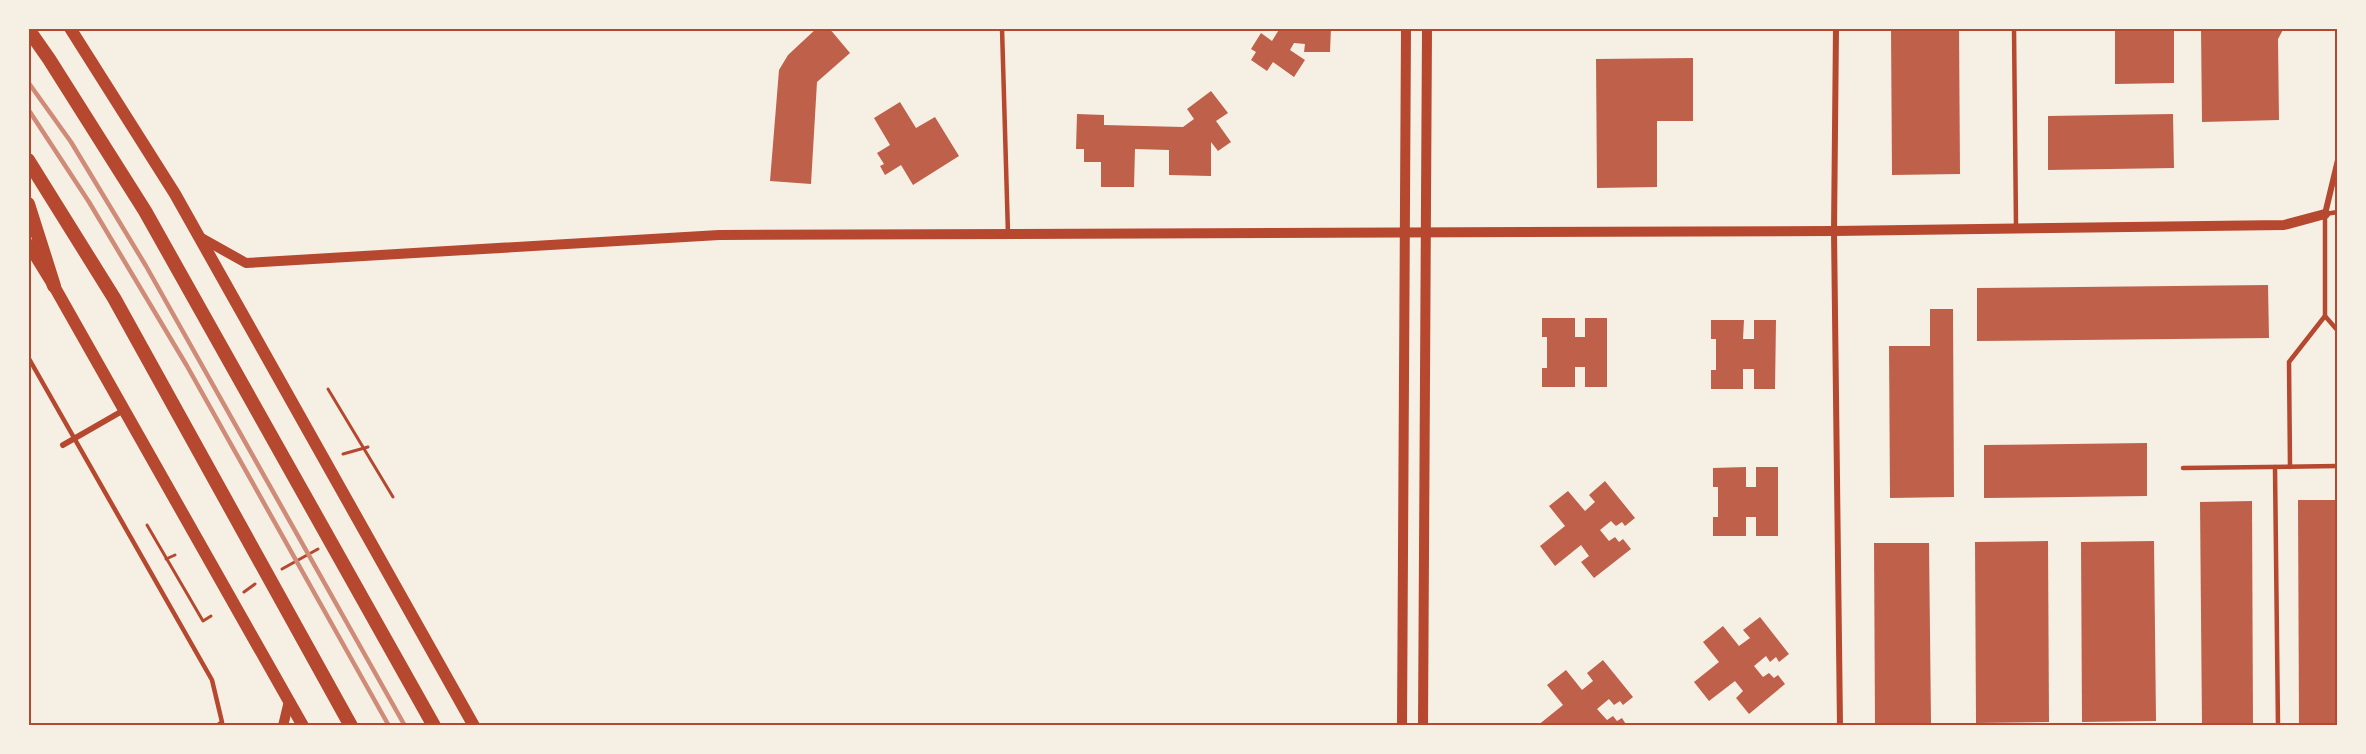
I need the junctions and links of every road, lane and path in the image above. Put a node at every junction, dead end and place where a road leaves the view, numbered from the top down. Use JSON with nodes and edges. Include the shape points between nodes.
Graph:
{"nodes":[{"id":1,"x":70,"y":28,"type":"edge"},
{"id":2,"x":1002,"y":28,"type":"edge"},
{"id":3,"x":1406,"y":28,"type":"edge"},
{"id":4,"x":1427,"y":28,"type":"edge"},
{"id":5,"x":1836,"y":28,"type":"edge"},
{"id":6,"x":2014,"y":28,"type":"edge"},
{"id":7,"x":28,"y":29,"type":"edge"},
{"id":8,"x":28,"y":160,"type":"edge"},
{"id":9,"x":2337,"y":160,"type":"edge"},
{"id":10,"x":28,"y":204,"type":"edge"},
{"id":11,"x":2337,"y":212,"type":"edge"},
{"id":12,"x":2325,"y":214,"type":"junction"},
{"id":13,"x":2016,"y":228,"type":"junction"},
{"id":14,"x":1834,"y":231,"type":"junction"},
{"id":15,"x":1405,"y":232,"type":"junction"},
{"id":16,"x":1426,"y":232,"type":"junction"},
{"id":17,"x":1008,"y":234,"type":"junction"},
{"id":18,"x":198,"y":236,"type":"junction"},
{"id":19,"x":28,"y":244,"type":"edge"},
{"id":20,"x":54,"y":286,"type":"junction"},
{"id":21,"x":2325,"y":316,"type":"junction"},
{"id":22,"x":2337,"y":331,"type":"edge"},
{"id":23,"x":28,"y":357,"type":"edge"},
{"id":24,"x":328,"y":389,"type":"dead end"},
{"id":25,"x":124,"y":410,"type":"junction"},
{"id":26,"x":76,"y":438,"type":"junction"},
{"id":27,"x":63,"y":445,"type":"dead end"},
{"id":28,"x":368,"y":447,"type":"dead end"},
{"id":29,"x":343,"y":454,"type":"dead end"},
{"id":30,"x":2290,"y":466,"type":"junction"},
{"id":31,"x":2337,"y":466,"type":"edge"},
{"id":32,"x":2275,"y":467,"type":"junction"},
{"id":33,"x":2182,"y":468,"type":"dead end"},
{"id":34,"x":393,"y":496,"type":"dead end"},
{"id":35,"x":147,"y":525,"type":"dead end"},
{"id":36,"x":320,"y":548,"type":"dead end"},
{"id":37,"x":175,"y":555,"type":"dead end"},
{"id":38,"x":165,"y":560,"type":"dead end"},
{"id":39,"x":278,"y":571,"type":"dead end"},
{"id":40,"x":255,"y":584,"type":"dead end"},
{"id":41,"x":244,"y":592,"type":"dead end"},
{"id":42,"x":211,"y":616,"type":"dead end"},
{"id":43,"x":289,"y":701,"type":"junction"},
{"id":44,"x":217,"y":726,"type":"edge"},
{"id":45,"x":283,"y":726,"type":"edge"},
{"id":46,"x":303,"y":726,"type":"edge"},
{"id":47,"x":351,"y":726,"type":"edge"},
{"id":48,"x":434,"y":726,"type":"edge"},
{"id":49,"x":474,"y":726,"type":"edge"},
{"id":50,"x":1402,"y":726,"type":"edge"},
{"id":51,"x":1423,"y":726,"type":"edge"},
{"id":52,"x":1840,"y":726,"type":"edge"},
{"id":53,"x":2278,"y":726,"type":"edge"}],
"edges":[{"from":1,"to":18,"type":"main road"},
{"from":2,"to":17,"type":"lane"},
{"from":3,"to":15,"type":"street"},
{"from":4,"to":16,"type":"street"},
{"from":5,"to":14,"type":"street"},
{"from":6,"to":13,"type":"lane"},
{"from":7,"to":48,"type":"main road","via":[[146,212]]},
{"from":8,"to":47,"type":"main road","via":[[114,298]]},
{"from":9,"to":12,"type":"street"},
{"from":10,"to":20,"type":"main road"},
{"from":11,"to":12,"type":"lane"},
{"from":12,"to":13,"type":"street","via":[[2284,225]]},
{"from":12,"to":21,"type":"lane"},
{"from":13,"to":14,"type":"street"},
{"from":14,"to":16,"type":"street"},
{"from":14,"to":52,"type":"street"},
{"from":15,"to":16,"type":"street"},
{"from":15,"to":17,"type":"street"},
{"from":15,"to":50,"type":"street"},
{"from":16,"to":51,"type":"street"},
{"from":17,"to":18,"type":"street","via":[[719,235],[246,262]]},
{"from":18,"to":49,"type":"main road"},
{"from":19,"to":20,"type":"main road"},
{"from":20,"to":25,"type":"main road"},
{"from":21,"to":22,"type":"lane"},
{"from":21,"to":30,"type":"lane","via":[[2289,362]]},
{"from":23,"to":26,"type":"lane"},
{"from":24,"to":34,"type":"path"},
{"from":25,"to":26,"type":"street"},
{"from":25,"to":43,"type":"main road"},
{"from":26,"to":27,"type":"street"},
{"from":26,"to":44,"type":"lane","via":[[212,680],[222,722]]},
{"from":28,"to":29,"type":"path"},
{"from":30,"to":31,"type":"lane"},
{"from":30,"to":32,"type":"lane"},
{"from":32,"to":33,"type":"lane"},
{"from":32,"to":53,"type":"lane"},
{"from":35,"to":42,"type":"path","via":[[203,621]]},
{"from":36,"to":39,"type":"path"},
{"from":37,"to":38,"type":"path"},
{"from":40,"to":41,"type":"path"},
{"from":43,"to":45,"type":"street"},
{"from":43,"to":46,"type":"main road"}]}
